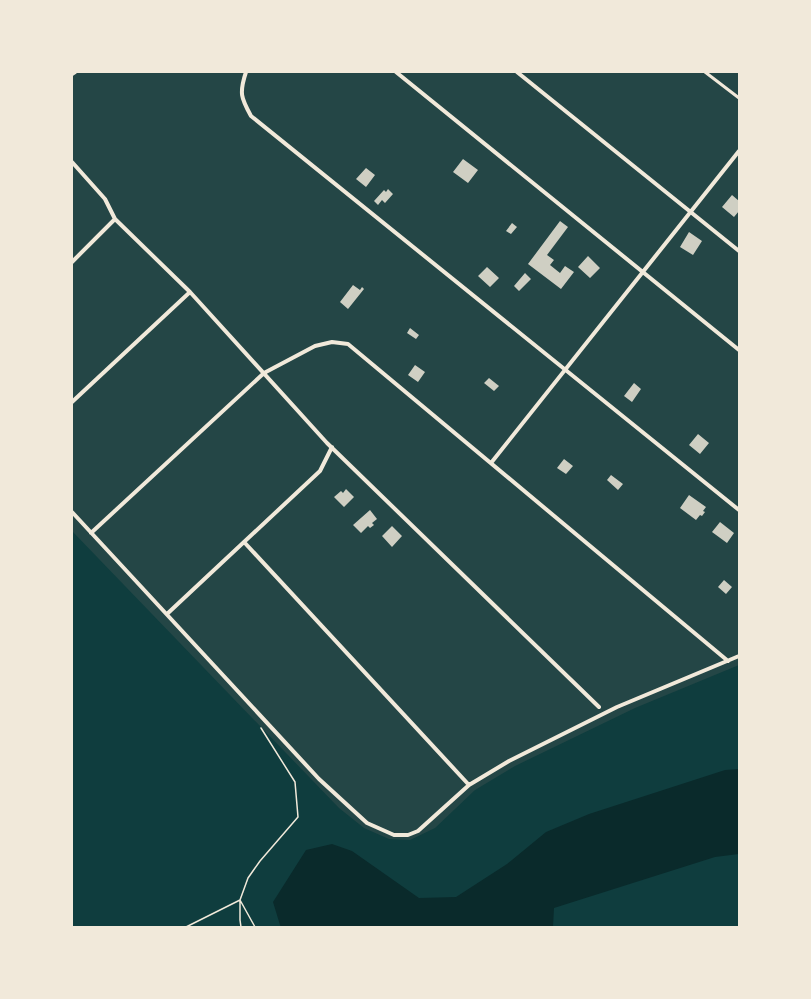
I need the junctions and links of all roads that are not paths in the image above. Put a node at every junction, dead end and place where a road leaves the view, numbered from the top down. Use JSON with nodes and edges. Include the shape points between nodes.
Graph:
{"nodes":[{"id":1,"x":75,"y":72,"type":"edge"},
{"id":2,"x":246,"y":72,"type":"edge"},
{"id":3,"x":396,"y":72,"type":"edge"},
{"id":4,"x":517,"y":72,"type":"edge"},
{"id":5,"x":705,"y":72,"type":"edge"},
{"id":6,"x":72,"y":74,"type":"edge"},
{"id":7,"x":739,"y":98,"type":"edge"},
{"id":8,"x":739,"y":151,"type":"edge"},
{"id":9,"x":72,"y":162,"type":"edge"},
{"id":10,"x":690,"y":212,"type":"junction"},
{"id":11,"x":115,"y":219,"type":"junction"},
{"id":12,"x":739,"y":251,"type":"edge"},
{"id":13,"x":72,"y":262,"type":"edge"},
{"id":14,"x":643,"y":272,"type":"junction"},
{"id":15,"x":190,"y":292,"type":"junction"},
{"id":16,"x":739,"y":350,"type":"edge"},
{"id":17,"x":565,"y":369,"type":"junction"},
{"id":18,"x":264,"y":373,"type":"junction"},
{"id":19,"x":72,"y":402,"type":"edge"},
{"id":20,"x":332,"y":447,"type":"junction"},
{"id":21,"x":491,"y":463,"type":"junction"},
{"id":22,"x":739,"y":510,"type":"edge"},
{"id":23,"x":72,"y":512,"type":"edge"},
{"id":24,"x":91,"y":533,"type":"junction"},
{"id":25,"x":244,"y":542,"type":"junction"},
{"id":26,"x":167,"y":614,"type":"junction"},
{"id":27,"x":739,"y":656,"type":"edge"},
{"id":28,"x":728,"y":661,"type":"junction"},
{"id":29,"x":599,"y":707,"type":"dead end"},
{"id":30,"x":469,"y":785,"type":"junction"}],
"edges":[{"from":1,"to":6,"type":"street"},
{"from":2,"to":17,"type":"street","via":[[242,99],[251,116]]},
{"from":3,"to":14,"type":"street"},
{"from":4,"to":10,"type":"street"},
{"from":5,"to":7,"type":"lane"},
{"from":8,"to":10,"type":"street"},
{"from":9,"to":11,"type":"street","via":[[105,199]]},
{"from":10,"to":12,"type":"street"},
{"from":10,"to":14,"type":"street"},
{"from":11,"to":13,"type":"street"},
{"from":11,"to":15,"type":"street"},
{"from":14,"to":16,"type":"street"},
{"from":14,"to":17,"type":"street"},
{"from":15,"to":18,"type":"street"},
{"from":15,"to":19,"type":"street"},
{"from":17,"to":21,"type":"street"},
{"from":17,"to":22,"type":"street"},
{"from":18,"to":20,"type":"street"},
{"from":18,"to":21,"type":"street","via":[[315,346],[332,342],[348,344]]},
{"from":18,"to":24,"type":"street"},
{"from":20,"to":25,"type":"street","via":[[320,470]]},
{"from":20,"to":29,"type":"street"},
{"from":21,"to":28,"type":"street"},
{"from":23,"to":24,"type":"street"},
{"from":24,"to":26,"type":"street"},
{"from":25,"to":26,"type":"street"},
{"from":25,"to":30,"type":"street"},
{"from":26,"to":30,"type":"street","via":[[318,779],[367,823],[394,835],[408,835],[418,831]]},
{"from":27,"to":28,"type":"street"},
{"from":28,"to":30,"type":"street","via":[[617,707],[509,761]]}]}
